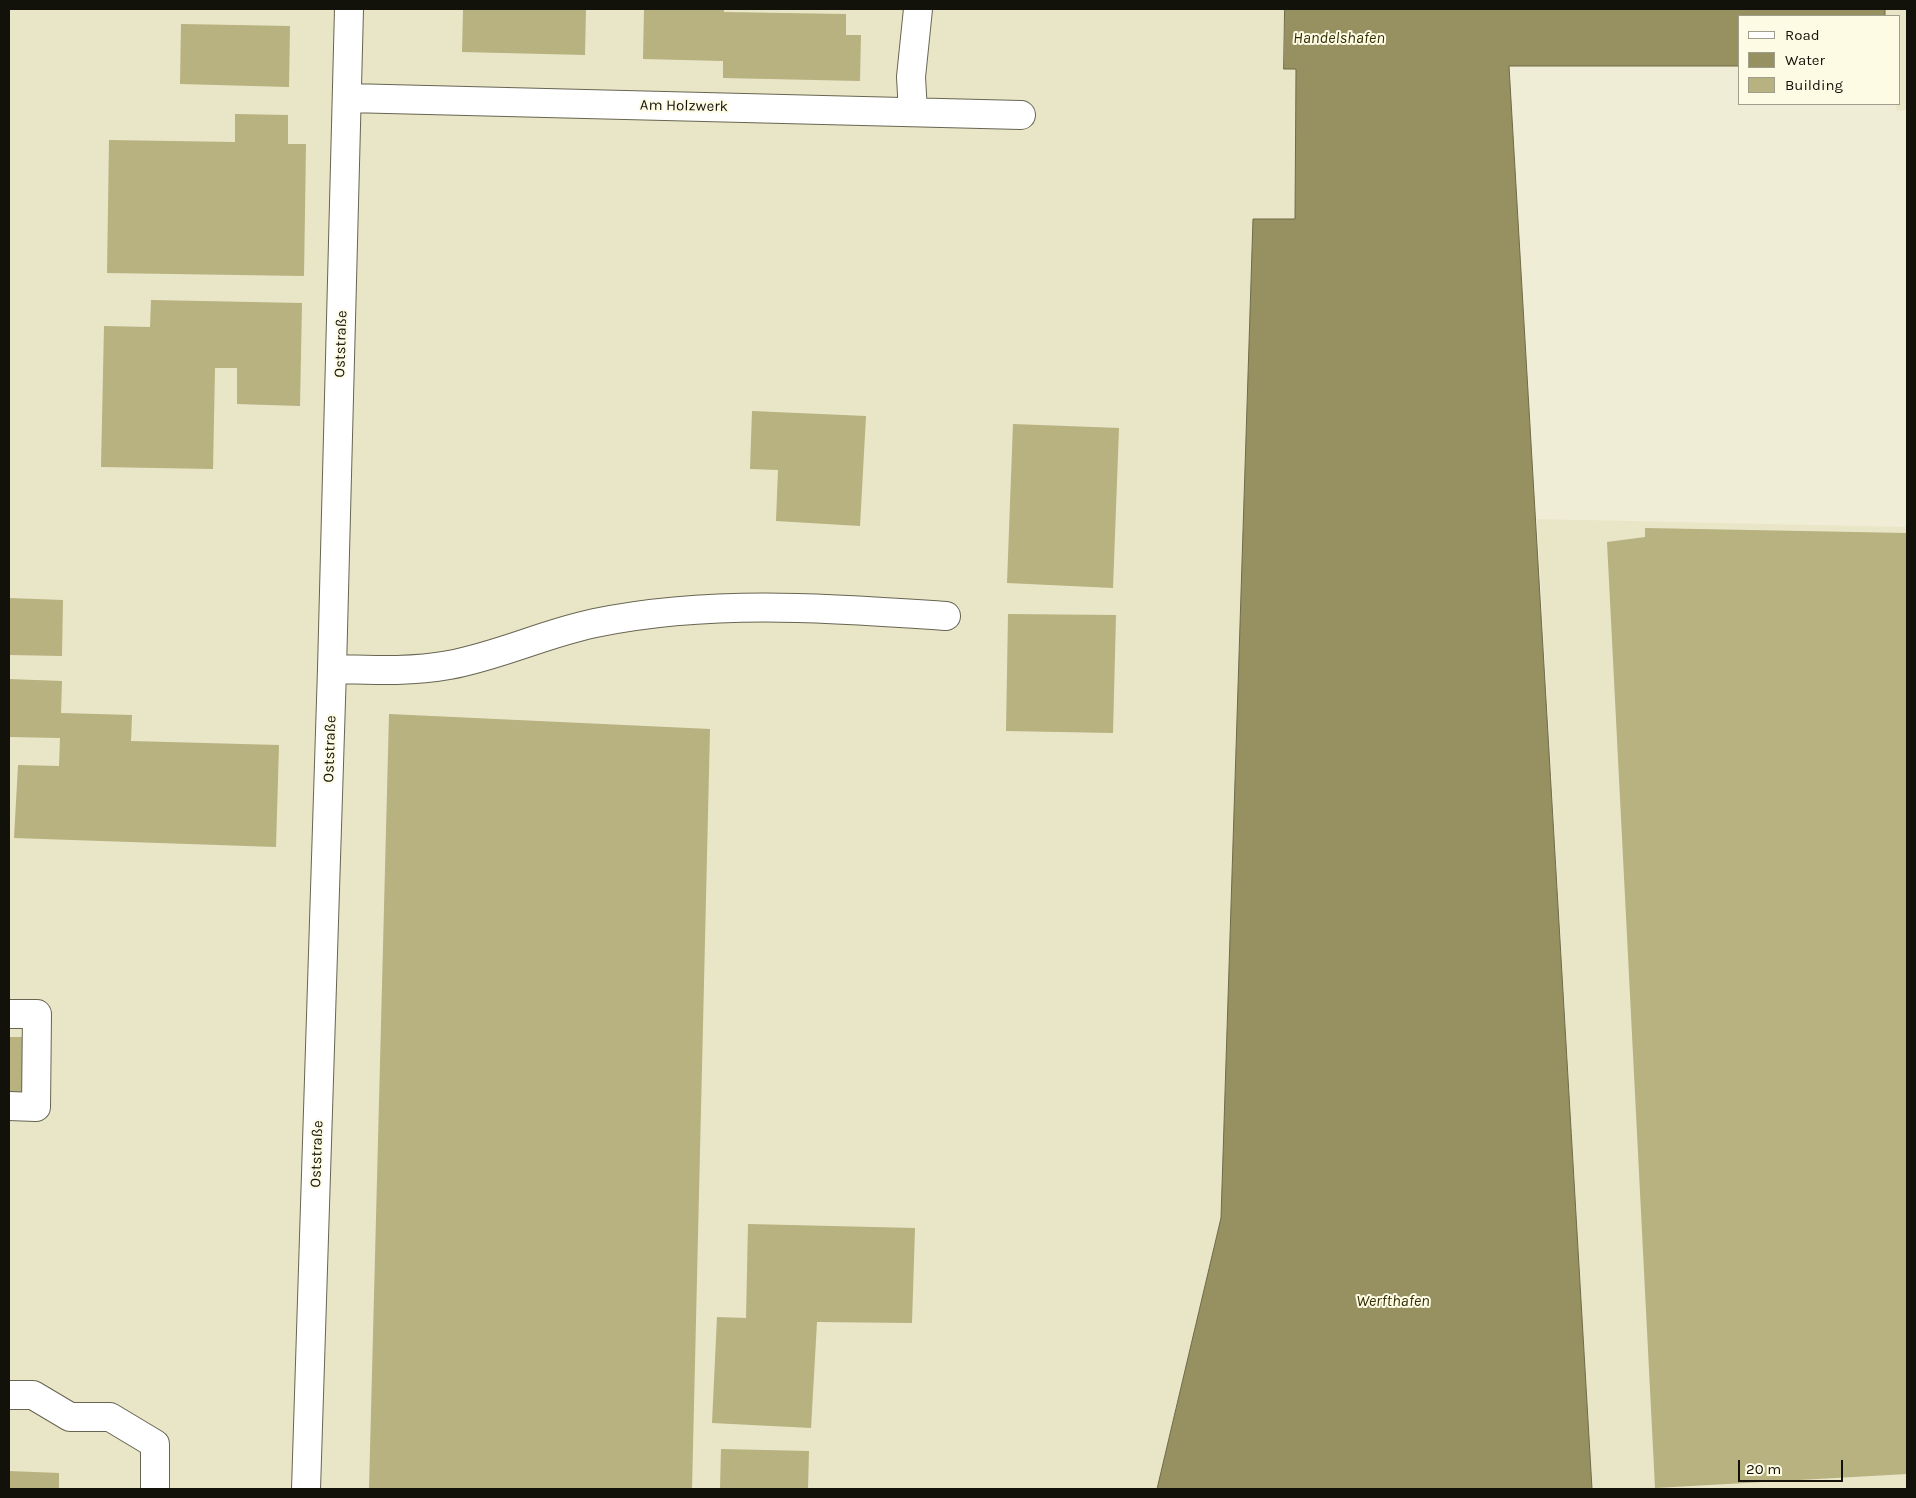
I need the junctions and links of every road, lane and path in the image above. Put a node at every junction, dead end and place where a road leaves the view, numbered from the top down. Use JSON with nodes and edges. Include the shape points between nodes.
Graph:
{"nodes":[{"id":1,"x":348,"y":9,"type":"edge"},
{"id":2,"x":918,"y":9,"type":"edge"},
{"id":3,"x":348,"y":98,"type":"junction"},
{"id":4,"x":913,"y":112,"type":"junction"},
{"id":5,"x":1020,"y":115,"type":"dead end"},
{"id":6,"x":946,"y":616,"type":"dead end"},
{"id":7,"x":332,"y":669,"type":"junction"},
{"id":8,"x":9,"y":1014,"type":"edge"},
{"id":9,"x":9,"y":1106,"type":"edge"},
{"id":10,"x":9,"y":1395,"type":"edge"},
{"id":11,"x":155,"y":1489,"type":"edge"},
{"id":12,"x":306,"y":1489,"type":"edge"}],
"edges":[{"from":1,"to":3,"type":"street","name":"Oststraße"},
{"from":2,"to":4,"type":"street","via":[[911,77]]},
{"from":3,"to":4,"type":"street","name":"Am Holzwerk"},
{"from":3,"to":7,"type":"street","name":"Oststraße"},
{"from":4,"to":5,"type":"street","name":"Am Holzwerk"},
{"from":6,"to":7,"type":"street","via":[[802,606],[686,610],[594,623],[449,665],[390,670]]},
{"from":7,"to":12,"type":"street","name":"Oststraße"},
{"from":8,"to":9,"type":"street","via":[[37,1014],[36,1107]]},
{"from":10,"to":11,"type":"street","via":[[33,1395],[70,1417],[110,1417],[155,1444]]}]}
